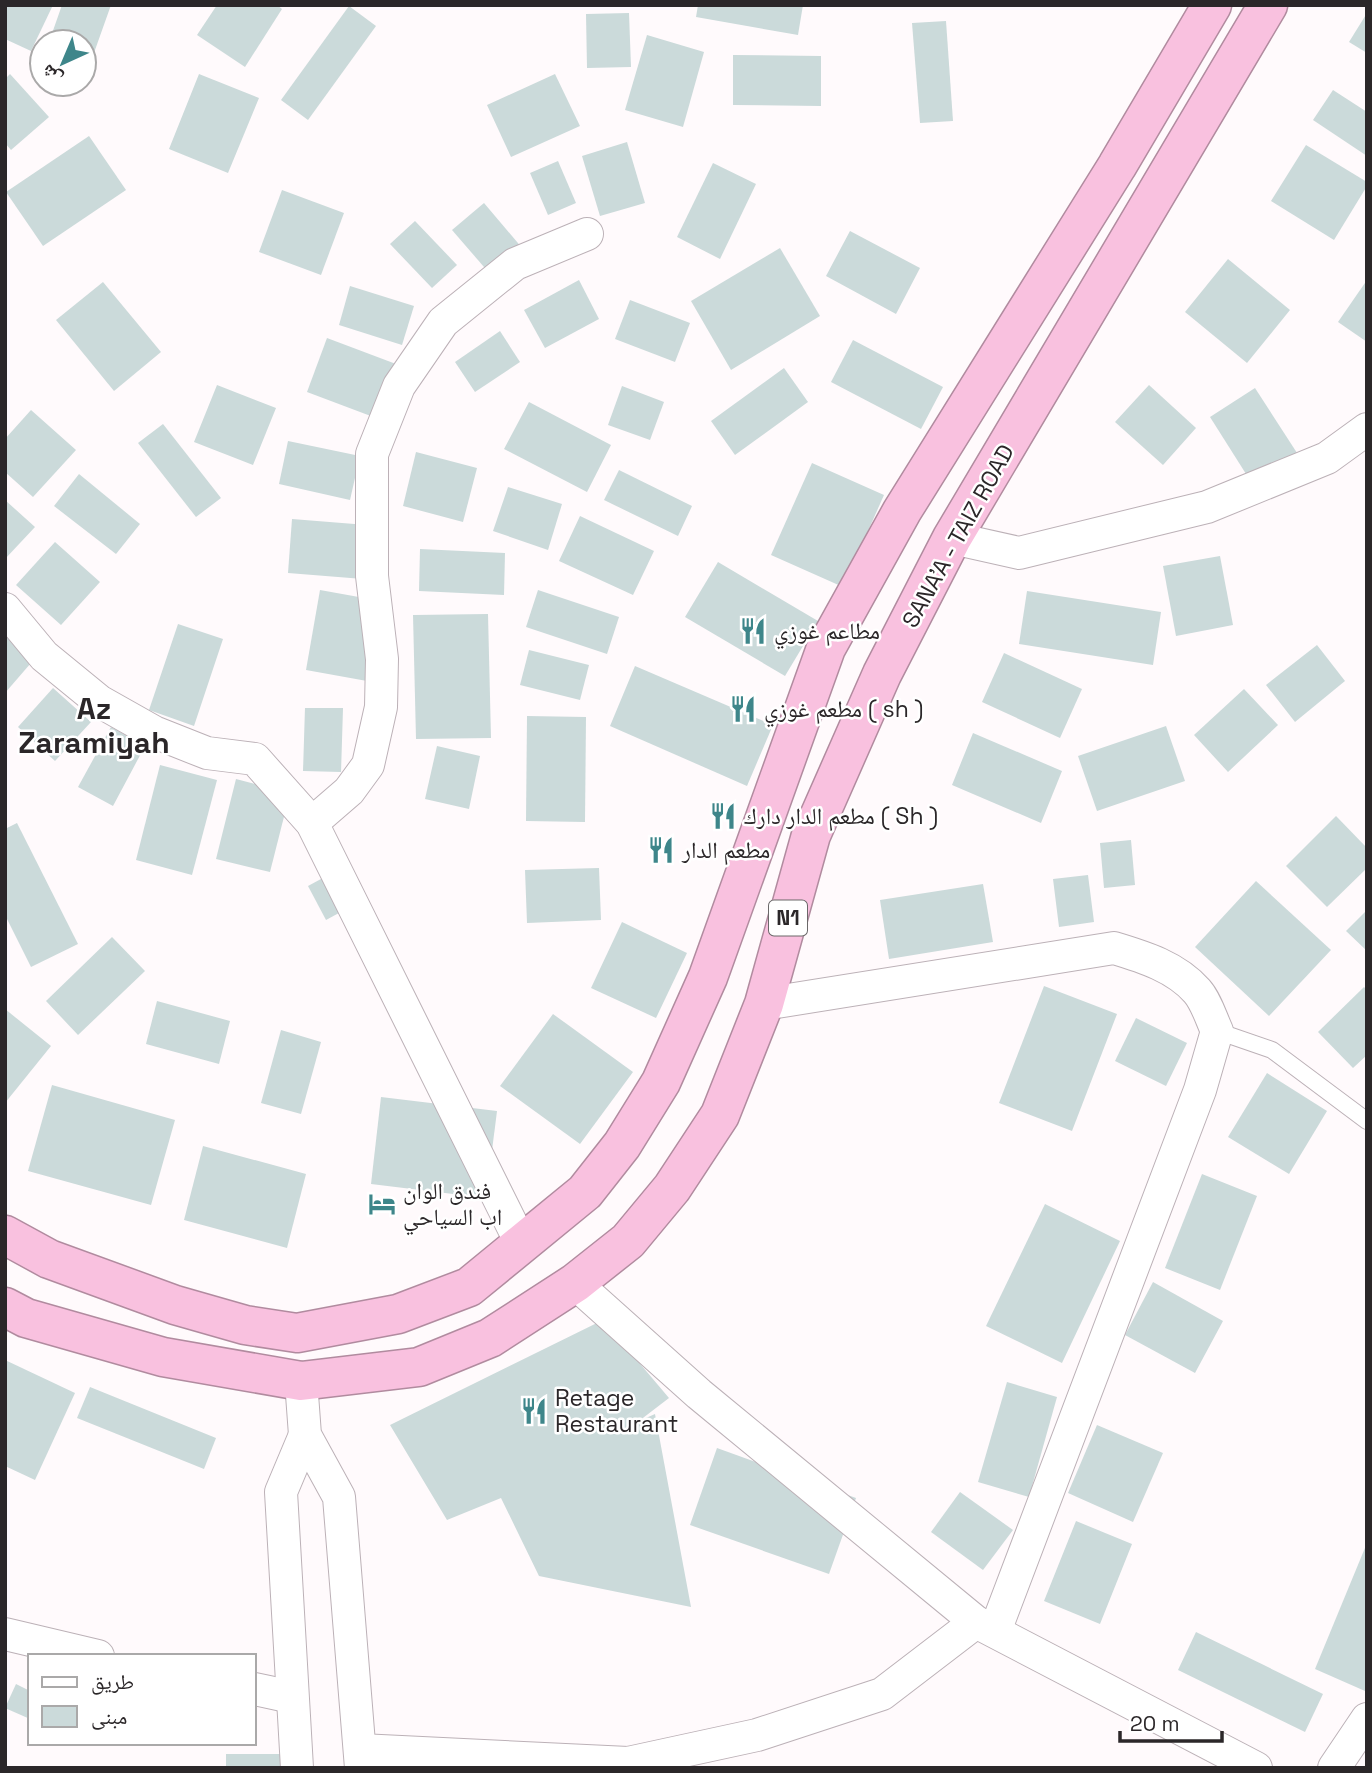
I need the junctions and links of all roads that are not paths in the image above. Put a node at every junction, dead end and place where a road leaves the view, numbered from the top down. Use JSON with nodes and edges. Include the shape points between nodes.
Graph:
{"nodes":[{"id":1,"x":1212,"y":5,"type":"edge"},
{"id":2,"x":1268,"y":5,"type":"edge"},
{"id":3,"x":587,"y":234,"type":"dead end"},
{"id":4,"x":1367,"y":429,"type":"edge"},
{"id":5,"x":952,"y":538,"type":"junction"},
{"id":6,"x":5,"y":609,"type":"edge"},
{"id":7,"x":312,"y":823,"type":"junction"},
{"id":8,"x":764,"y":1004,"type":"junction"},
{"id":9,"x":1217,"y":1031,"type":"junction"},
{"id":10,"x":1367,"y":1121,"type":"edge"},
{"id":11,"x":5,"y":1235,"type":"edge"},
{"id":12,"x":522,"y":1245,"type":"junction"},
{"id":13,"x":575,"y":1283,"type":"junction"},
{"id":14,"x":5,"y":1307,"type":"edge"},
{"id":15,"x":297,"y":1333,"type":"junction"},
{"id":16,"x":301,"y":1381,"type":"junction"},
{"id":17,"x":305,"y":1435,"type":"junction"},
{"id":18,"x":986,"y":1626,"type":"junction"},
{"id":19,"x":5,"y":1633,"type":"edge"},
{"id":20,"x":90,"y":1654,"type":"edge"},
{"id":21,"x":256,"y":1689,"type":"edge"},
{"id":22,"x":292,"y":1697,"type":"junction"},
{"id":23,"x":1367,"y":1719,"type":"edge"},
{"id":24,"x":360,"y":1759,"type":"edge"},
{"id":25,"x":628,"y":1765,"type":"edge"},
{"id":26,"x":297,"y":1768,"type":"edge"},
{"id":27,"x":1256,"y":1768,"type":"edge"},
{"id":28,"x":1334,"y":1768,"type":"edge"}],
"edges":[{"from":1,"to":12,"type":"highway","number":"N1","via":[[902,512],[826,648],[708,977],[661,1083],[585,1192]]},
{"from":2,"to":5,"type":"highway","name":"SANA'A - TAIZ ROAD","number":"N1"},
{"from":3,"to":7,"type":"street","via":[[515,264],[443,322],[399,386],[372,454],[372,576],[382,659],[381,707],[368,765],[349,791]]},
{"from":4,"to":5,"type":"street","via":[[1328,458],[1207,507],[1019,553]]},
{"from":5,"to":8,"type":"highway","name":"SANA'A - TAIZ ROAD","number":"N1","via":[[882,674],[811,835]]},
{"from":6,"to":7,"type":"street","via":[[44,656],[99,701],[154,732],[207,753],[255,759]]},
{"from":7,"to":12,"type":"street"},
{"from":8,"to":9,"type":"street","via":[[1114,948],[1180,975],[1199,992]]},
{"from":8,"to":13,"type":"highway","name":"SANA'A - TAIZ ROAD","number":"N1","via":[[720,1115],[671,1188],[628,1241]]},
{"from":9,"to":10,"type":"lane","via":[[1272,1049]]},
{"from":9,"to":18,"type":"street","via":[[1200,1090]]},
{"from":11,"to":15,"type":"highway","number":"N1","via":[[49,1259],[175,1305],[245,1325]]},
{"from":12,"to":15,"type":"highway","number":"N1","via":[[469,1287],[398,1314]]},
{"from":13,"to":16,"type":"highway","name":"SANA'A - TAIZ ROAD","number":"N1","via":[[490,1338],[419,1367]]},
{"from":13,"to":18,"type":"street","via":[[699,1394]]},
{"from":14,"to":16,"type":"highway","name":"SANA'A - TAIZ ROAD","number":"N1","via":[[26,1318],[163,1357]]},
{"from":15,"to":16,"type":"highway"},
{"from":16,"to":17,"type":"street"},
{"from":17,"to":22,"type":"street","via":[[281,1492]]},
{"from":17,"to":24,"type":"street","via":[[339,1497]]},
{"from":18,"to":25,"type":"street","via":[[882,1694],[757,1735]]},
{"from":18,"to":27,"type":"street"},
{"from":19,"to":20,"type":"street"},
{"from":21,"to":22,"type":"street"},
{"from":22,"to":26,"type":"street"},
{"from":23,"to":28,"type":"street"},
{"from":24,"to":25,"type":"street"}]}
